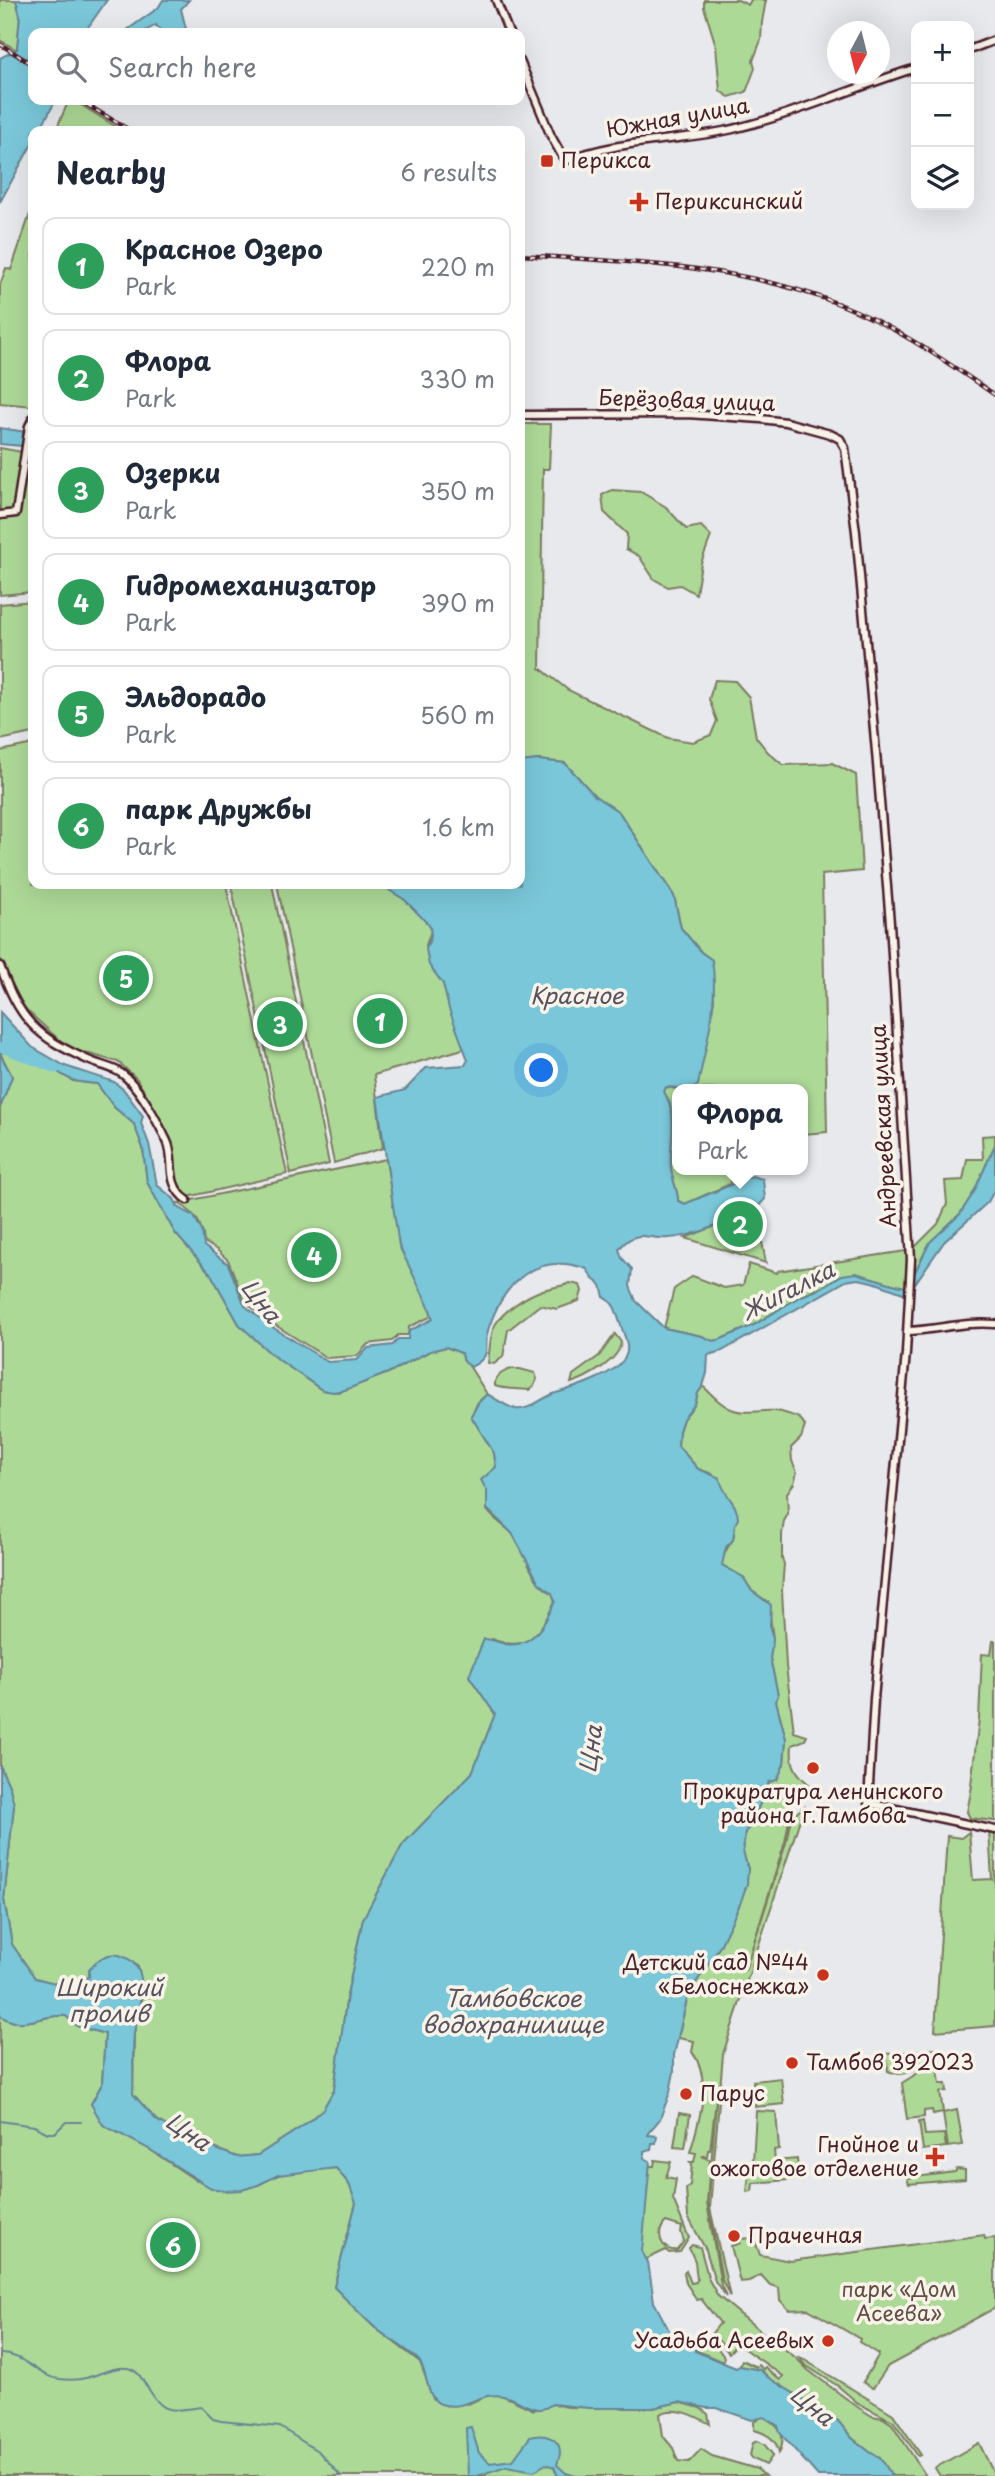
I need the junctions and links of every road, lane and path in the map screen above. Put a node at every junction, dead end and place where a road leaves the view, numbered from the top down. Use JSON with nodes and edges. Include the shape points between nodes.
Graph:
{"nodes":[{"id":1,"x":496,"y":0,"type":"edge"},
{"id":2,"x":507,"y":28,"type":"edge"},
{"id":3,"x":995,"y":40,"type":"edge"},
{"id":4,"x":974,"y":48,"type":"edge"},
{"id":5,"x":911,"y":70,"type":"edge"},
{"id":6,"x":525,"y":73,"type":"edge"},
{"id":7,"x":525,"y":415,"type":"edge"},
{"id":8,"x":28,"y":432,"type":"edge"},
{"id":9,"x":845,"y":448,"type":"joint"},
{"id":10,"x":0,"y":514,"type":"edge"},
{"id":11,"x":0,"y":966,"type":"edge"},
{"id":12,"x":187,"y":1200,"type":"dead end"},
{"id":13,"x":995,"y":1324,"type":"edge"},
{"id":14,"x":907,"y":1331,"type":"junction"},
{"id":15,"x":995,"y":1830,"type":"edge"}],
"edges":[{"from":1,"to":2,"type":"street"},
{"from":3,"to":4,"type":"street"},
{"from":5,"to":6,"type":"street","name":"Южная улица","via":[[741,127],[608,148],[565,161]]},
{"from":7,"to":9,"type":"street","name":"Берёзовая улица","via":[[687,414],[761,419],[830,434]]},
{"from":8,"to":10,"type":"street","via":[[16,513]]},
{"from":9,"to":14,"type":"street","name":"Андреевская улица","via":[[890,923],[911,1259]]},
{"from":11,"to":12,"type":"street","via":[[11,997],[42,1036],[90,1062],[116,1069],[144,1099],[168,1143],[170,1169]]},
{"from":13,"to":14,"type":"street"},
{"from":14,"to":15,"type":"street","name":"Андреевская улица","via":[[868,1803]]}]}
